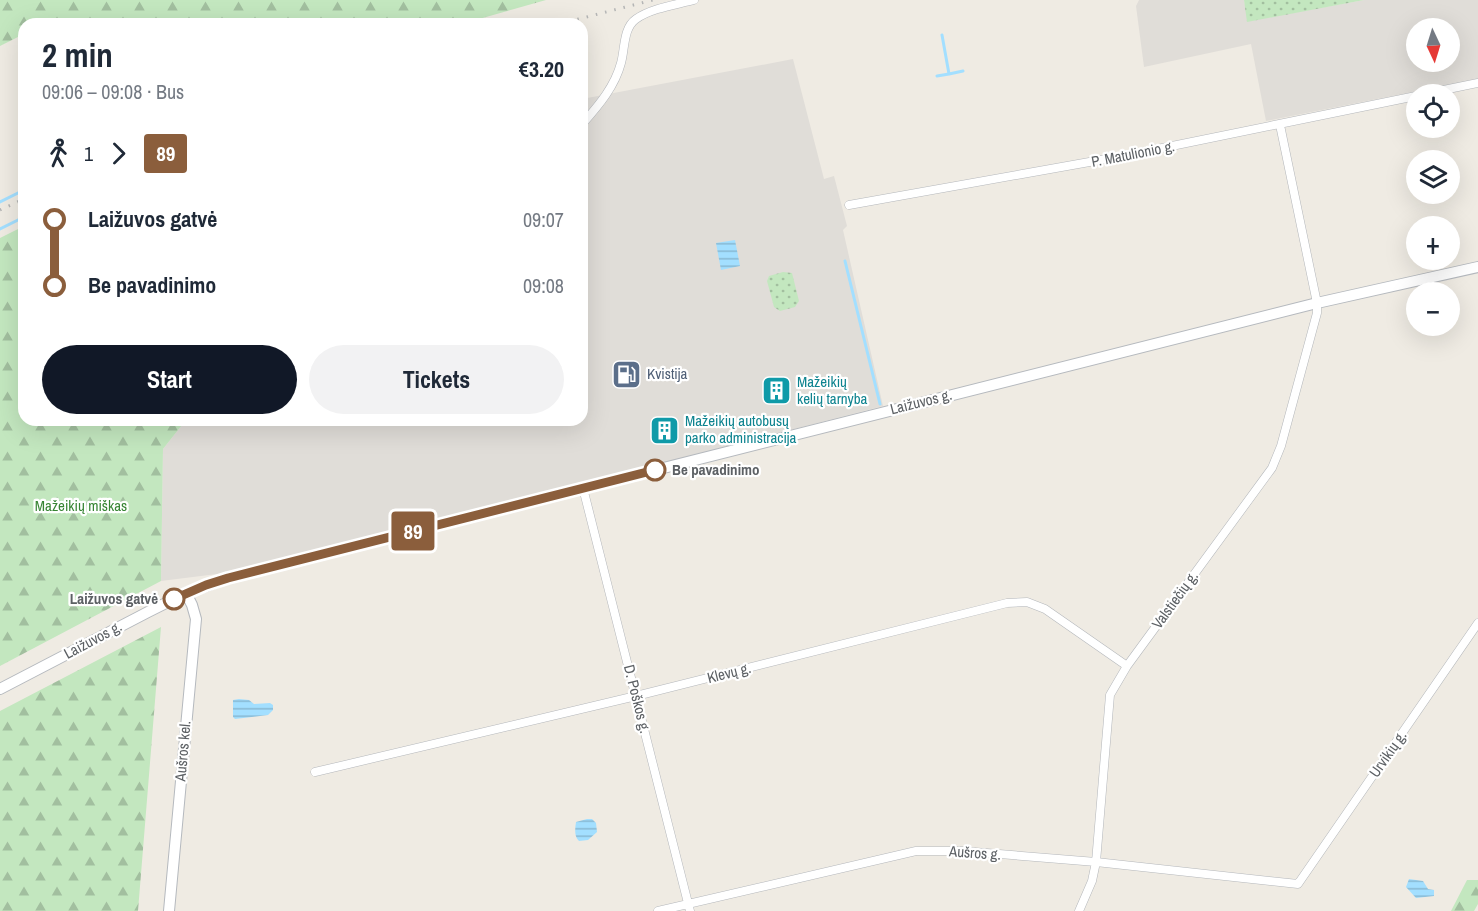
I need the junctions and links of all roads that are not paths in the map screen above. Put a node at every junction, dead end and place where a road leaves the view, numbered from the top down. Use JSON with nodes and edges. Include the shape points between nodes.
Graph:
{"nodes":[{"id":1,"x":694,"y":0,"type":"edge"},
{"id":2,"x":1478,"y":83,"type":"edge"},
{"id":3,"x":1460,"y":87,"type":"edge"},
{"id":4,"x":1406,"y":98,"type":"edge"},
{"id":5,"x":588,"y":118,"type":"edge"},
{"id":6,"x":1280,"y":125,"type":"junction"},
{"id":7,"x":849,"y":206,"type":"dead end"},
{"id":8,"x":1478,"y":267,"type":"edge"},
{"id":9,"x":1317,"y":303,"type":"junction"},
{"id":10,"x":583,"y":488,"type":"junction"},
{"id":11,"x":186,"y":593,"type":"junction"},
{"id":12,"x":1478,"y":623,"type":"edge"},
{"id":13,"x":1126,"y":666,"type":"junction"},
{"id":14,"x":0,"y":689,"type":"edge"},
{"id":15,"x":636,"y":696,"type":"junction"},
{"id":16,"x":315,"y":772,"type":"dead end"},
{"id":17,"x":1096,"y":862,"type":"junction"},
{"id":18,"x":1298,"y":884,"type":"joint"},
{"id":19,"x":688,"y":907,"type":"edge"},
{"id":20,"x":169,"y":911,"type":"edge"},
{"id":21,"x":658,"y":911,"type":"edge"},
{"id":22,"x":1079,"y":911,"type":"edge"}],
"edges":[{"from":1,"to":5,"type":"street","via":[[654,10],[634,20],[626,36],[621,65],[606,96]]},
{"from":2,"to":3,"type":"street"},
{"from":4,"to":6,"type":"street","name":"P. Matulionio g."},
{"from":6,"to":7,"type":"street","name":"P. Matulionio g."},
{"from":6,"to":9,"type":"street"},
{"from":8,"to":9,"type":"main road","name":"Laižuvos g."},
{"from":9,"to":10,"type":"main road","name":"Laižuvos g."},
{"from":9,"to":13,"type":"street","name":"Valstiečių g.","via":[[1281,447],[1272,468]]},
{"from":10,"to":11,"type":"main road","name":"Laižuvos g.","via":[[228,578]]},
{"from":10,"to":15,"type":"street","name":"D. Poškos g."},
{"from":11,"to":14,"type":"main road","name":"Laižuvos g."},
{"from":11,"to":20,"type":"main road","name":"Aušros kel.","via":[[196,619]]},
{"from":12,"to":18,"type":"street","name":"Urvikių g."},
{"from":13,"to":15,"type":"street","name":"Klevų g.","via":[[1045,609],[1027,602],[1007,603]]},
{"from":13,"to":17,"type":"street","name":"Valstiečių g.","via":[[1110,695]]},
{"from":15,"to":16,"type":"street","name":"Klevų g."},
{"from":15,"to":19,"type":"street","name":"D. Poškos g."},
{"from":17,"to":18,"type":"street","name":"Aušros g."},
{"from":17,"to":19,"type":"street","name":"Aušros g.","via":[[916,851]]},
{"from":17,"to":22,"type":"street","name":"Valstiečių g."},
{"from":19,"to":21,"type":"street","name":"Aušros g."}]}
